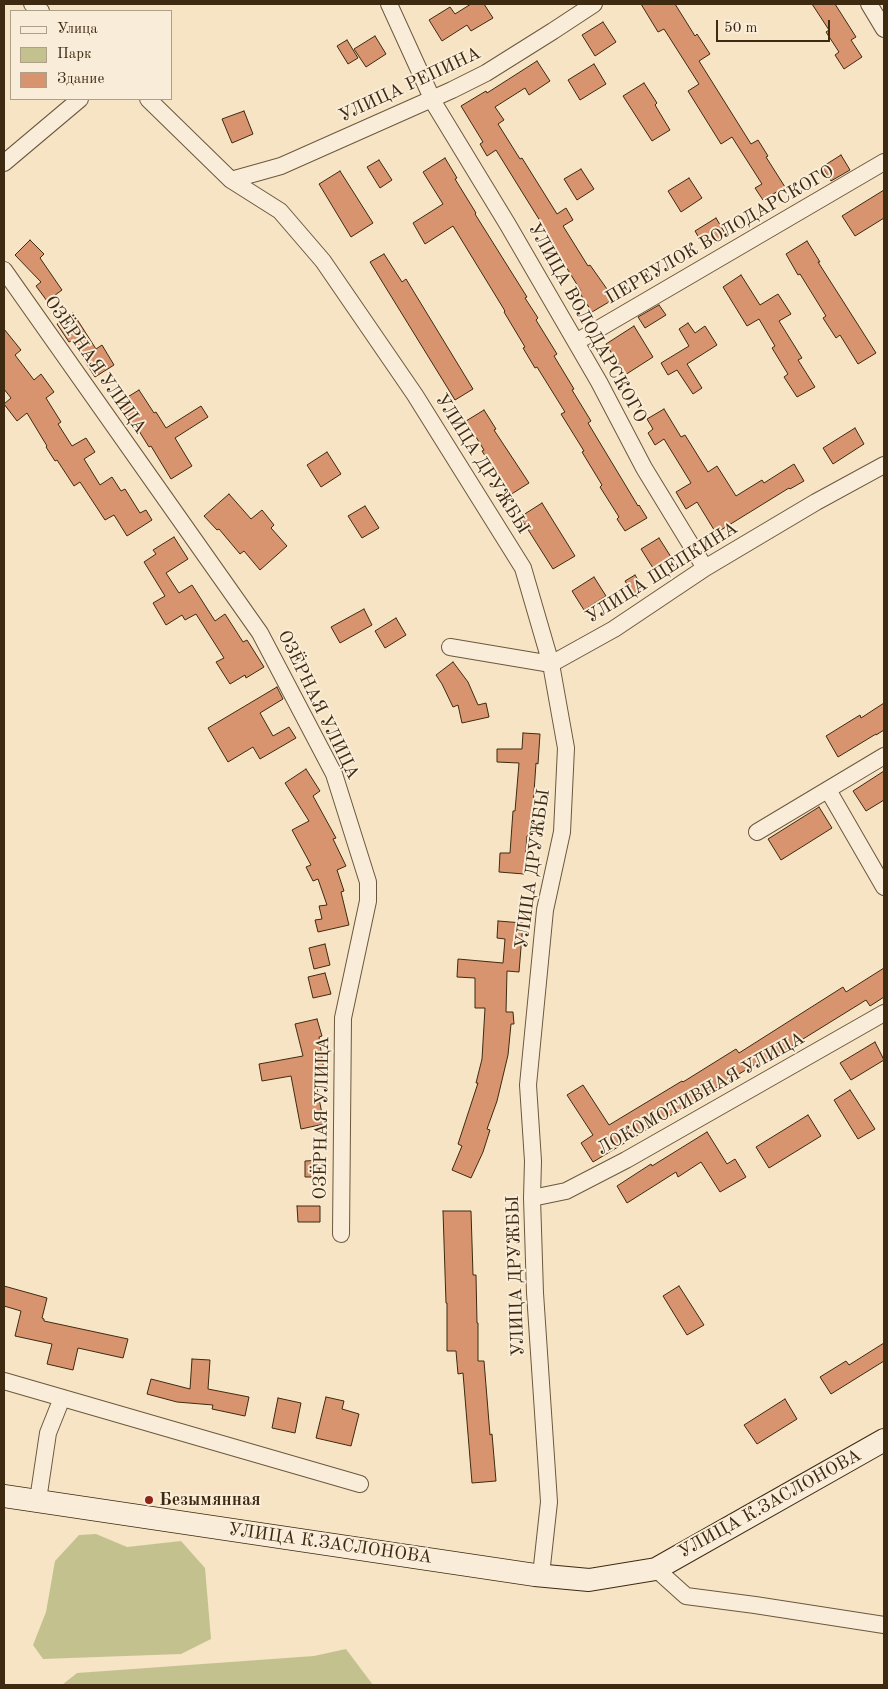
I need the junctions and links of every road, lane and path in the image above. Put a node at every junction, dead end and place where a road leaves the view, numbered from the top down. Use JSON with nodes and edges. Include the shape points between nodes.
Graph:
{"nodes":[{"id":1,"x":389,"y":4,"type":"edge"},
{"id":2,"x":594,"y":4,"type":"edge"},
{"id":3,"x":869,"y":4,"type":"edge"},
{"id":4,"x":884,"y":29,"type":"edge"},
{"id":5,"x":433,"y":99,"type":"junction"},
{"id":6,"x":79,"y":100,"type":"edge"},
{"id":7,"x":149,"y":100,"type":"edge"},
{"id":8,"x":884,"y":162,"type":"edge"},
{"id":9,"x":4,"y":163,"type":"edge"},
{"id":10,"x":231,"y":180,"type":"junction"},
{"id":11,"x":4,"y":270,"type":"edge"},
{"id":12,"x":576,"y":342,"type":"junction"},
{"id":13,"x":884,"y":464,"type":"edge"},
{"id":14,"x":705,"y":568,"type":"junction"},
{"id":15,"x":450,"y":647,"type":"dead end"},
{"id":16,"x":550,"y":664,"type":"junction"},
{"id":17,"x":884,"y":756,"type":"edge"},
{"id":18,"x":828,"y":790,"type":"junction"},
{"id":19,"x":757,"y":832,"type":"dead end"},
{"id":20,"x":884,"y":887,"type":"edge"},
{"id":21,"x":884,"y":1013,"type":"edge"},
{"id":22,"x":532,"y":1198,"type":"junction"},
{"id":23,"x":341,"y":1234,"type":"dead end"},
{"id":24,"x":4,"y":1381,"type":"edge"},
{"id":25,"x":62,"y":1398,"type":"junction"},
{"id":26,"x":884,"y":1440,"type":"edge"},
{"id":27,"x":360,"y":1484,"type":"dead end"},
{"id":28,"x":4,"y":1496,"type":"edge"},
{"id":29,"x":38,"y":1500,"type":"junction"},
{"id":30,"x":656,"y":1569,"type":"junction"},
{"id":31,"x":541,"y":1575,"type":"junction"},
{"id":32,"x":884,"y":1625,"type":"edge"}],
"edges":[{"from":1,"to":5,"type":"street","name":"УЛИЦА ВОЛОДАРСКОГО"},
{"from":2,"to":5,"type":"street","name":"УЛИЦА РЕПИНА","via":[[486,73]]},
{"from":3,"to":4,"type":"street"},
{"from":5,"to":10,"type":"street","name":"УЛИЦА РЕПИНА","via":[[281,166]]},
{"from":5,"to":12,"type":"street","name":"УЛИЦА ВОЛОДАРСКОГО"},
{"from":6,"to":9,"type":"street"},
{"from":7,"to":10,"type":"street","name":"УЛИЦА ДРУЖБЫ"},
{"from":8,"to":12,"type":"street","name":"ПЕРЕУЛОК ВОЛОДАРСКОГО"},
{"from":10,"to":16,"type":"street","name":"УЛИЦА ДРУЖБЫ","via":[[280,211],[323,261],[415,395],[523,568]]},
{"from":11,"to":23,"type":"street","name":"ОЗЁРНАЯ УЛИЦА","via":[[260,633],[334,774],[368,882],[368,901],[343,1018]]},
{"from":12,"to":14,"type":"street","name":"УЛИЦА ВОЛОДАРСКОГО","via":[[644,468]]},
{"from":13,"to":14,"type":"street","name":"УЛИЦА ЩЕПКИНА"},
{"from":14,"to":16,"type":"street","name":"УЛИЦА ЩЕПКИНА","via":[[614,629]]},
{"from":15,"to":16,"type":"street"},
{"from":16,"to":22,"type":"street","name":"УЛИЦА ДРУЖБЫ","via":[[566,748],[562,832],[545,910],[528,1085]]},
{"from":17,"to":18,"type":"street"},
{"from":18,"to":19,"type":"street"},
{"from":18,"to":20,"type":"street"},
{"from":21,"to":22,"type":"street","name":"ЛОКОМОТИВНАЯ УЛИЦА","via":[[566,1192]]},
{"from":22,"to":31,"type":"street","name":"УЛИЦА ДРУЖБЫ","via":[[549,1502]]},
{"from":24,"to":25,"type":"street"},
{"from":25,"to":27,"type":"street"},
{"from":25,"to":29,"type":"street","via":[[48,1433]]},
{"from":26,"to":30,"type":"street","name":"УЛИЦА К.ЗАСЛОНОВА"},
{"from":28,"to":29,"type":"street","name":"УЛИЦА К.ЗАСЛОНОВА"},
{"from":29,"to":31,"type":"street","name":"УЛИЦА К.ЗАСЛОНОВА"},
{"from":30,"to":31,"type":"street","name":"УЛИЦА К.ЗАСЛОНОВА","via":[[589,1580]]},
{"from":30,"to":32,"type":"street","name":"УЛИЦА К.ЗАСЛОНОВА","via":[[686,1596]]}]}
